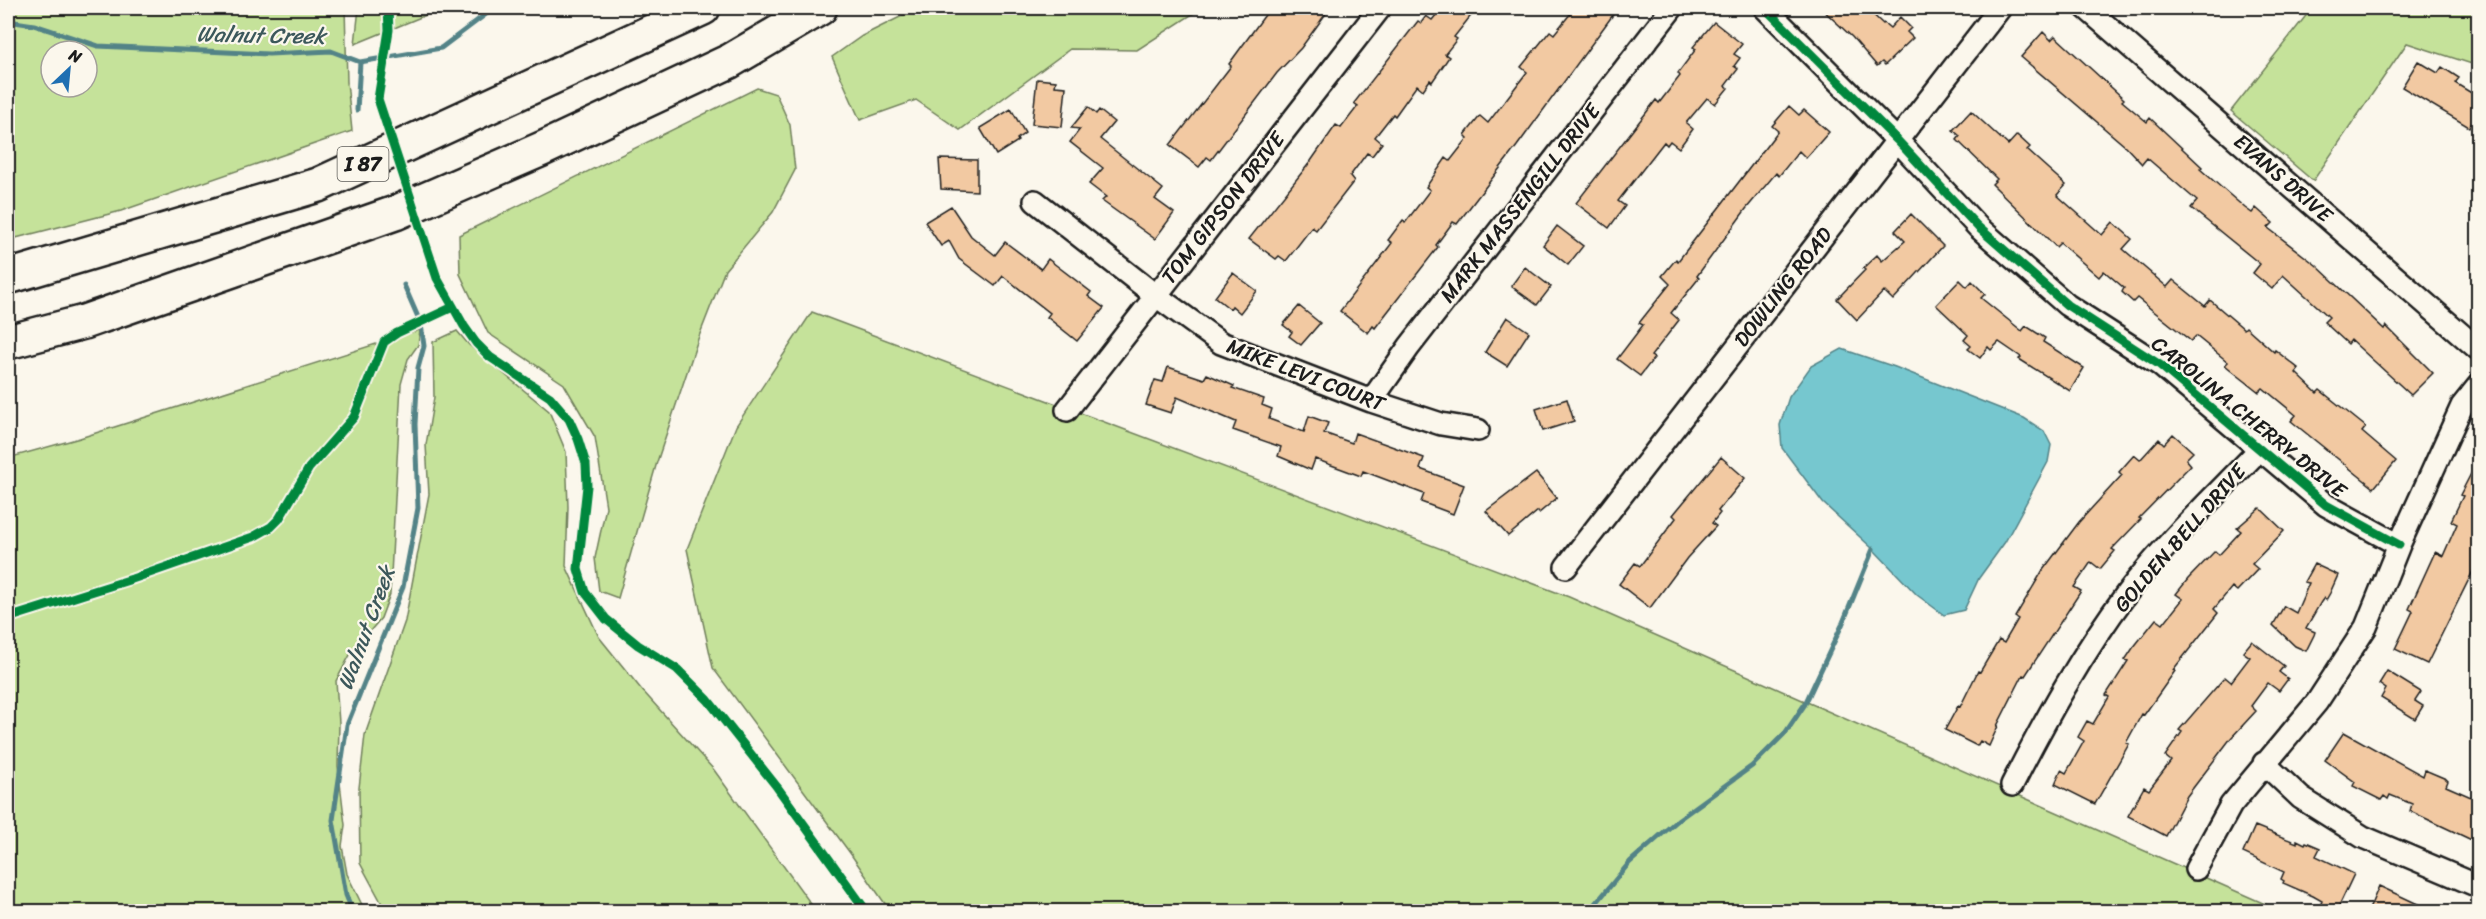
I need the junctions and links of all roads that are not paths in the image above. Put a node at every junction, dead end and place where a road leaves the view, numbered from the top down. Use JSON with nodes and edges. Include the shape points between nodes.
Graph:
{"nodes":[{"id":1,"x":703,"y":8,"type":"edge"},
{"id":2,"x":820,"y":8,"type":"edge"},
{"id":3,"x":1380,"y":8,"type":"edge"},
{"id":4,"x":1672,"y":8,"type":"edge"},
{"id":5,"x":1765,"y":8,"type":"edge"},
{"id":6,"x":2000,"y":8,"type":"edge"},
{"id":7,"x":2086,"y":8,"type":"edge"},
{"id":8,"x":1897,"y":140,"type":"junction"},
{"id":9,"x":1035,"y":201,"type":"dead end"},
{"id":10,"x":8,"y":277,"type":"edge"},
{"id":11,"x":1155,"y":296,"type":"junction"},
{"id":12,"x":8,"y":342,"type":"edge"},
{"id":13,"x":2478,"y":350,"type":"edge"},
{"id":14,"x":2478,"y":386,"type":"edge"},
{"id":15,"x":1371,"y":401,"type":"junction"},
{"id":16,"x":1067,"y":410,"type":"dead end"},
{"id":17,"x":1478,"y":430,"type":"dead end"},
{"id":18,"x":2260,"y":449,"type":"junction"},
{"id":19,"x":2399,"y":545,"type":"junction"},
{"id":20,"x":1566,"y":567,"type":"dead end"},
{"id":21,"x":2264,"y":763,"type":"junction"},
{"id":22,"x":2012,"y":784,"type":"dead end"},
{"id":23,"x":2196,"y":869,"type":"dead end"},
{"id":24,"x":2478,"y":886,"type":"edge"}],
"edges":[{"from":1,"to":10,"type":"highway","number":"I 87","via":[[318,185]]},
{"from":2,"to":12,"type":"highway","via":[[730,61],[395,213],[84,321]]},
{"from":3,"to":11,"type":"street","name":"TOM GIPSON DRIVE"},
{"from":4,"to":15,"type":"street","name":"MARK MASSENGILL DRIVE"},
{"from":5,"to":8,"type":"street","name":"CAROLINA CHERRY DRIVE"},
{"from":6,"to":8,"type":"street","name":"DOWLING ROAD"},
{"from":7,"to":13,"type":"street","name":"EVANS DRIVE"},
{"from":8,"to":18,"type":"street","name":"CAROLINA CHERRY DRIVE","via":[[1978,227],[2067,305],[2160,365]]},
{"from":8,"to":20,"type":"street","name":"DOWLING ROAD"},
{"from":9,"to":11,"type":"street","name":"MIKE LEVI COURT"},
{"from":11,"to":15,"type":"street","name":"MIKE LEVI COURT","via":[[1221,343]]},
{"from":11,"to":16,"type":"street","name":"TOM GIPSON DRIVE"},
{"from":14,"to":19,"type":"street","via":[[2462,406]]},
{"from":15,"to":17,"type":"street","name":"MIKE LEVI COURT","via":[[1441,424]]},
{"from":18,"to":19,"type":"street","name":"CAROLINA CHERRY DRIVE","via":[[2326,506]]},
{"from":18,"to":22,"type":"street","name":"GOLDEN BELL DRIVE","via":[[2127,593],[2050,710]]},
{"from":19,"to":21,"type":"street","via":[[2366,627],[2317,702]]},
{"from":21,"to":23,"type":"street","via":[[2231,805]]},
{"from":21,"to":24,"type":"street","via":[[2301,798],[2363,837]]}]}
